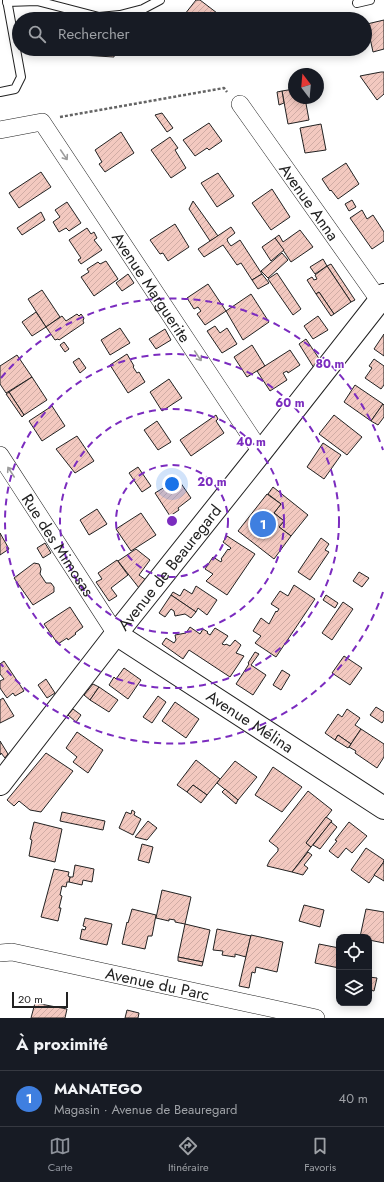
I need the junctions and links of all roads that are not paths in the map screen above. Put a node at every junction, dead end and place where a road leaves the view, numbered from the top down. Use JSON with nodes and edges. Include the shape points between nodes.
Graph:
{"nodes":[{"id":1,"x":160,"y":0,"type":"edge"},
{"id":2,"x":370,"y":0,"type":"edge"},
{"id":3,"x":7,"y":1,"type":"edge"},
{"id":4,"x":357,"y":3,"type":"dead end"},
{"id":5,"x":78,"y":12,"type":"edge"},
{"id":6,"x":131,"y":12,"type":"edge"},
{"id":7,"x":12,"y":28,"type":"edge"},
{"id":8,"x":17,"y":56,"type":"edge"},
{"id":9,"x":0,"y":92,"type":"edge"},
{"id":10,"x":240,"y":104,"type":"road end"},
{"id":11,"x":0,"y":130,"type":"edge"},
{"id":12,"x":382,"y":297,"type":"edge"},
{"id":13,"x":261,"y":452,"type":"junction"},
{"id":14,"x":0,"y":455,"type":"edge"},
{"id":15,"x":116,"y":634,"type":"junction"},
{"id":16,"x":0,"y":784,"type":"edge"},
{"id":17,"x":384,"y":808,"type":"edge"},
{"id":18,"x":0,"y":952,"type":"edge"},
{"id":19,"x":316,"y":1018,"type":"edge"}],
"edges":[{"from":1,"to":6,"type":"lane"},
{"from":2,"to":4,"type":"lane"},
{"from":3,"to":5,"type":"lane","via":[[37,2]]},
{"from":3,"to":7,"type":"lane"},
{"from":8,"to":9,"type":"lane","via":[[21,77],[15,89]]},
{"from":10,"to":12,"type":"street","name":"Avenue Anna"},
{"from":11,"to":13,"type":"street","name":"Avenue Marguerite","one_way":true,"via":[[42,122]]},
{"from":12,"to":13,"type":"street","name":"Avenue de Beauregard"},
{"from":13,"to":15,"type":"street","name":"Avenue de Beauregard"},
{"from":15,"to":14,"type":"street","name":"Rue des Mimosas","one_way":true},
{"from":15,"to":16,"type":"street","name":"Avenue de Beauregard"},
{"from":15,"to":17,"type":"street","name":"Avenue Mélina"},
{"from":18,"to":19,"type":"street","name":"Avenue du Parc","via":[[12,952]]}]}
